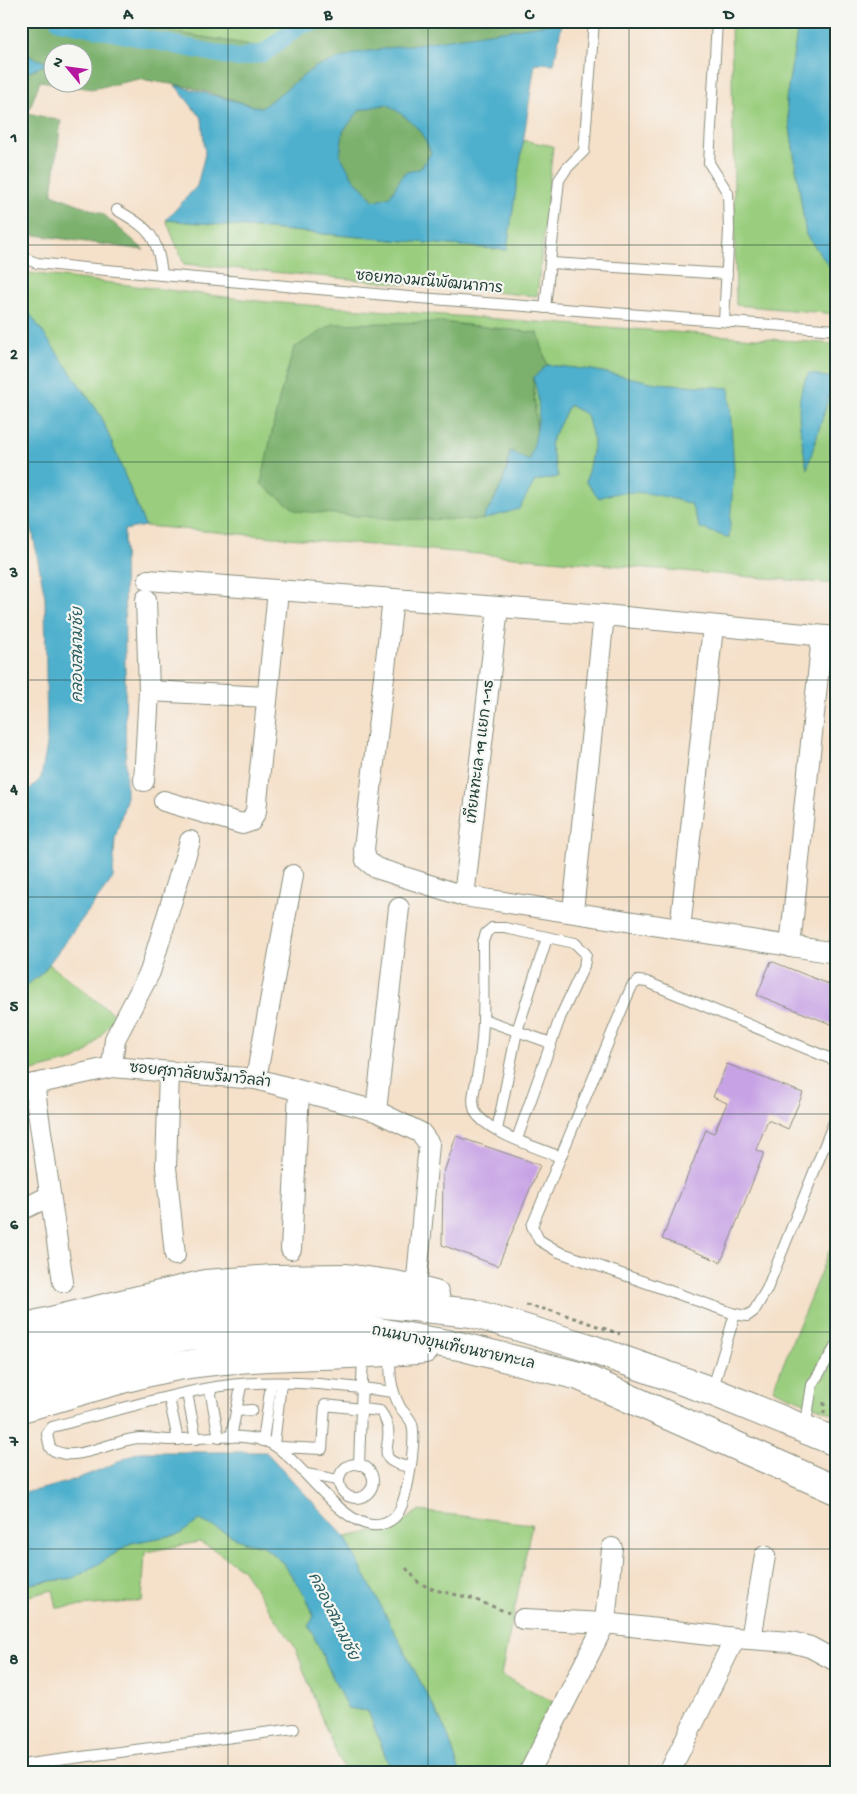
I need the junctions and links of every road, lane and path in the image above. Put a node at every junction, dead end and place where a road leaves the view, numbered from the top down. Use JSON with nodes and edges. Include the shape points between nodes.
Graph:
{"nodes":[{"id":1,"x":594,"y":21,"type":"edge"},
{"id":2,"x":717,"y":21,"type":"edge"},
{"id":3,"x":116,"y":210,"type":"dead end"},
{"id":4,"x":21,"y":256,"type":"edge"},
{"id":5,"x":551,"y":263,"type":"junction"},
{"id":6,"x":727,"y":274,"type":"junction"},
{"id":7,"x":162,"y":275,"type":"junction"},
{"id":8,"x":545,"y":308,"type":"junction"},
{"id":9,"x":724,"y":321,"type":"junction"},
{"id":10,"x":836,"y":330,"type":"edge"},
{"id":11,"x":278,"y":591,"type":"junction"},
{"id":12,"x":393,"y":599,"type":"junction"},
{"id":13,"x":498,"y":608,"type":"junction"},
{"id":14,"x":604,"y":615,"type":"junction"},
{"id":15,"x":713,"y":627,"type":"junction"},
{"id":16,"x":829,"y":637,"type":"edge"},
{"id":17,"x":149,"y":691,"type":"junction"},
{"id":18,"x":267,"y":697,"type":"junction"},
{"id":19,"x":144,"y":781,"type":"dead end"},
{"id":20,"x":164,"y":801,"type":"dead end"},
{"id":21,"x":190,"y":841,"type":"dead end"},
{"id":22,"x":293,"y":875,"type":"dead end"},
{"id":23,"x":464,"y":896,"type":"junction"},
{"id":24,"x":399,"y":908,"type":"dead end"},
{"id":25,"x":573,"y":911,"type":"junction"},
{"id":26,"x":680,"y":929,"type":"junction"},
{"id":27,"x":547,"y":938,"type":"junction"},
{"id":28,"x":790,"y":947,"type":"junction"},
{"id":29,"x":836,"y":953,"type":"edge"},
{"id":30,"x":483,"y":1019,"type":"junction"},
{"id":31,"x":517,"y":1031,"type":"junction"},
{"id":32,"x":550,"y":1043,"type":"junction"},
{"id":33,"x":836,"y":1061,"type":"edge"},
{"id":34,"x":112,"y":1067,"type":"junction"},
{"id":35,"x":169,"y":1072,"type":"junction"},
{"id":36,"x":256,"y":1079,"type":"junction"},
{"id":37,"x":28,"y":1086,"type":"edge"},
{"id":38,"x":300,"y":1091,"type":"junction"},
{"id":39,"x":376,"y":1111,"type":"junction"},
{"id":40,"x":836,"y":1117,"type":"edge"},
{"id":41,"x":497,"y":1130,"type":"junction"},
{"id":42,"x":516,"y":1139,"type":"junction"},
{"id":43,"x":560,"y":1157,"type":"junction"},
{"id":44,"x":50,"y":1196,"type":"junction"},
{"id":45,"x":21,"y":1210,"type":"edge"},
{"id":46,"x":291,"y":1249,"type":"dead end"},
{"id":47,"x":175,"y":1255,"type":"dead end"},
{"id":48,"x":63,"y":1282,"type":"dead end"},
{"id":49,"x":416,"y":1290,"type":"junction"},
{"id":50,"x":472,"y":1313,"type":"junction"},
{"id":51,"x":324,"y":1314,"type":"junction"},
{"id":52,"x":735,"y":1314,"type":"junction"},
{"id":53,"x":21,"y":1328,"type":"edge"},
{"id":54,"x":459,"y":1346,"type":"junction"},
{"id":55,"x":836,"y":1346,"type":"edge"},
{"id":56,"x":390,"y":1353,"type":"junction"},
{"id":57,"x":362,"y":1354,"type":"junction"},
{"id":58,"x":21,"y":1355,"type":"edge"},
{"id":59,"x":21,"y":1380,"type":"edge"},
{"id":60,"x":276,"y":1384,"type":"junction"},
{"id":61,"x":241,"y":1386,"type":"junction"},
{"id":62,"x":362,"y":1388,"type":"junction"},
{"id":63,"x":210,"y":1389,"type":"junction"},
{"id":64,"x":394,"y":1392,"type":"junction"},
{"id":65,"x":711,"y":1392,"type":"junction"},
{"id":66,"x":187,"y":1393,"type":"junction"},
{"id":67,"x":824,"y":1395,"type":"dead end"},
{"id":68,"x":168,"y":1398,"type":"junction"},
{"id":69,"x":21,"y":1408,"type":"edge"},
{"id":70,"x":362,"y":1408,"type":"junction"},
{"id":71,"x":252,"y":1410,"type":"dead end"},
{"id":72,"x":236,"y":1412,"type":"junction"},
{"id":73,"x":815,"y":1423,"type":"junction"},
{"id":74,"x":231,"y":1437,"type":"junction"},
{"id":75,"x":219,"y":1438,"type":"junction"},
{"id":76,"x":196,"y":1439,"type":"junction"},
{"id":77,"x":178,"y":1440,"type":"junction"},
{"id":78,"x":263,"y":1441,"type":"junction"},
{"id":79,"x":836,"y":1442,"type":"edge"},
{"id":80,"x":277,"y":1446,"type":"junction"},
{"id":81,"x":360,"y":1465,"type":"junction"},
{"id":82,"x":410,"y":1467,"type":"junction"},
{"id":83,"x":306,"y":1474,"type":"junction"},
{"id":84,"x":338,"y":1480,"type":"junction"},
{"id":85,"x":836,"y":1490,"type":"edge"},
{"id":86,"x":349,"y":1497,"type":"junction"},
{"id":87,"x":347,"y":1514,"type":"junction"},
{"id":88,"x":612,"y":1548,"type":"dead end"},
{"id":89,"x":765,"y":1556,"type":"dead end"},
{"id":90,"x":406,"y":1568,"type":"dead end"},
{"id":91,"x":523,"y":1619,"type":"joint"},
{"id":92,"x":605,"y":1623,"type":"junction"},
{"id":93,"x":744,"y":1639,"type":"junction"},
{"id":94,"x":836,"y":1661,"type":"edge"},
{"id":95,"x":294,"y":1729,"type":"dead end"},
{"id":96,"x":21,"y":1765,"type":"edge"},
{"id":97,"x":528,"y":1773,"type":"edge"},
{"id":98,"x":669,"y":1773,"type":"edge"}],
"edges":[{"from":1,"to":5,"type":"lane","via":[[584,151],[559,180]]},
{"from":2,"to":6,"type":"lane","via":[[709,163],[728,193]]},
{"from":3,"to":7,"type":"lane","via":[[154,236],[160,251]]},
{"from":4,"to":7,"type":"lane","name":"ซอยทองมณีพัฒนาการ","via":[[37,263]]},
{"from":5,"to":6,"type":"lane"},
{"from":5,"to":8,"type":"lane"},
{"from":6,"to":9,"type":"lane"},
{"from":7,"to":8,"type":"lane","name":"ซอยทองมณีพัฒนาการ"},
{"from":8,"to":9,"type":"lane","name":"ซอยทองมณีพัฒนาการ"},
{"from":9,"to":10,"type":"lane","name":"ซอยทองมณีพัฒนาการ"},
{"from":11,"to":12,"type":"street"},
{"from":11,"to":17,"type":"street","via":[[147,590]]},
{"from":11,"to":18,"type":"street"},
{"from":12,"to":13,"type":"street"},
{"from":12,"to":23,"type":"street","via":[[364,849],[366,860],[376,868]]},
{"from":13,"to":14,"type":"street"},
{"from":13,"to":23,"type":"street","name":"เทียนทะเล 19 แยก 1-15"},
{"from":14,"to":15,"type":"street"},
{"from":14,"to":25,"type":"street"},
{"from":15,"to":16,"type":"street"},
{"from":15,"to":26,"type":"street"},
{"from":16,"to":28,"type":"street"},
{"from":17,"to":18,"type":"street"},
{"from":17,"to":19,"type":"street"},
{"from":18,"to":20,"type":"street","via":[[256,811],[251,821],[242,824]]},
{"from":21,"to":34,"type":"street","via":[[150,972],[115,1039]]},
{"from":22,"to":36,"type":"street"},
{"from":23,"to":25,"type":"street"},
{"from":24,"to":39,"type":"street"},
{"from":25,"to":26,"type":"street"},
{"from":26,"to":28,"type":"street"},
{"from":27,"to":30,"type":"lane","via":[[505,928],[492,928],[486,932],[483,942]]},
{"from":27,"to":31,"type":"lane"},
{"from":27,"to":32,"type":"lane","via":[[575,943],[586,954],[584,966]]},
{"from":28,"to":29,"type":"street"},
{"from":30,"to":31,"type":"lane"},
{"from":30,"to":41,"type":"lane","via":[[473,1098],[477,1114]]},
{"from":31,"to":32,"type":"lane"},
{"from":31,"to":41,"type":"lane"},
{"from":32,"to":42,"type":"lane"},
{"from":33,"to":43,"type":"lane","via":[[647,982],[638,982],[627,997]]},
{"from":34,"to":35,"type":"street","name":"ซอยศุภาลัยพรีมาวิลล่า"},
{"from":34,"to":37,"type":"street","name":"ซอยศุภาลัยพรีมาวิลล่า"},
{"from":35,"to":36,"type":"street","name":"ซอยศุภาลัยพรีมาวิลล่า"},
{"from":35,"to":47,"type":"street","via":[[166,1167]]},
{"from":36,"to":38,"type":"street","name":"ซอยศุภาลัยพรีมาวิลล่า"},
{"from":37,"to":44,"type":"street"},
{"from":38,"to":39,"type":"street","name":"ซอยศุภาลัยพรีมาวิลล่า"},
{"from":38,"to":46,"type":"street"},
{"from":39,"to":49,"type":"street","name":"ซอยศุภาลัยพรีมาวิลล่า","via":[[421,1133],[429,1144]]},
{"from":40,"to":52,"type":"lane","via":[[767,1289],[754,1311],[747,1316]]},
{"from":41,"to":42,"type":"lane"},
{"from":42,"to":43,"type":"lane"},
{"from":43,"to":52,"type":"lane","via":[[532,1226],[539,1240],[559,1252]]},
{"from":44,"to":45,"type":"street"},
{"from":44,"to":48,"type":"street"},
{"from":49,"to":50,"type":"main road","via":[[439,1296]]},
{"from":49,"to":53,"type":"main road","via":[[346,1278],[274,1278],[205,1284]]},
{"from":50,"to":51,"type":"main road","name":"ถนนบางขุนเทียนชายทะเล","via":[[385,1304]]},
{"from":50,"to":65,"type":"main road","name":"ถนนบางขุนเทียนชายทะเล","via":[[586,1347]]},
{"from":51,"to":54,"type":"main road","name":"ถนนบางขุนเทียนชายทะเล","via":[[362,1329]]},
{"from":51,"to":58,"type":"main road","name":"ถนนบางขุนเทียนชายทะเล","via":[[178,1313]]},
{"from":51,"to":59,"type":"main road","name":"ถนนบางขุนเทียนชายทะเล","via":[[186,1336]]},
{"from":52,"to":65,"type":"lane"},
{"from":54,"to":56,"type":"main road"},
{"from":54,"to":85,"type":"main road","name":"ถนนบางขุนเทียนชายทะเล","via":[[579,1376]]},
{"from":55,"to":73,"type":"lane","via":[[812,1385]]},
{"from":56,"to":57,"type":"main road"},
{"from":56,"to":64,"type":"lane","via":[[389,1377]]},
{"from":57,"to":62,"type":"lane"},
{"from":57,"to":69,"type":"main road","via":[[260,1356],[189,1364]]},
{"from":60,"to":61,"type":"lane"},
{"from":60,"to":62,"type":"lane","via":[[335,1384]]},
{"from":60,"to":78,"type":"lane"},
{"from":60,"to":80,"type":"lane"},
{"from":61,"to":63,"type":"lane"},
{"from":61,"to":72,"type":"lane"},
{"from":62,"to":64,"type":"lane"},
{"from":62,"to":70,"type":"lane"},
{"from":63,"to":66,"type":"lane"},
{"from":63,"to":75,"type":"lane"},
{"from":64,"to":82,"type":"lane","via":[[399,1406],[412,1424]]},
{"from":65,"to":73,"type":"main road","name":"ถนนบางขุนเทียนชายทะเล"},
{"from":66,"to":68,"type":"lane"},
{"from":66,"to":76,"type":"lane"},
{"from":67,"to":73,"type":"path"},
{"from":68,"to":77,"type":"lane"},
{"from":68,"to":77,"type":"lane","via":[[52,1427],[47,1434],[50,1448],[58,1455],[77,1454],[139,1438]]},
{"from":70,"to":80,"type":"lane","via":[[325,1405],[322,1449]]},
{"from":70,"to":81,"type":"lane"},
{"from":70,"to":82,"type":"lane","via":[[380,1411],[388,1421],[388,1460]]},
{"from":71,"to":72,"type":"lane"},
{"from":72,"to":74,"type":"lane"},
{"from":73,"to":79,"type":"main road","name":"ถนนบางขุนเทียนชายทะเล"},
{"from":74,"to":75,"type":"lane"},
{"from":74,"to":78,"type":"lane"},
{"from":75,"to":76,"type":"lane"},
{"from":76,"to":77,"type":"lane"},
{"from":78,"to":80,"type":"lane"},
{"from":80,"to":83,"type":"lane"},
{"from":81,"to":84,"type":"lane","via":[[348,1466]]},
{"from":81,"to":86,"type":"lane","via":[[369,1471],[372,1487],[365,1496]]},
{"from":82,"to":87,"type":"lane","via":[[403,1508],[394,1519],[370,1525]]},
{"from":83,"to":84,"type":"lane"},
{"from":83,"to":87,"type":"lane"},
{"from":84,"to":86,"type":"lane","via":[[341,1491]]},
{"from":86,"to":87,"type":"lane"},
{"from":88,"to":92,"type":"street"},
{"from":89,"to":93,"type":"street"},
{"from":90,"to":91,"type":"path","via":[[419,1583],[434,1590],[472,1598]]},
{"from":91,"to":92,"type":"street"},
{"from":92,"to":93,"type":"street"},
{"from":92,"to":97,"type":"street"},
{"from":93,"to":94,"type":"street","via":[[791,1642],[810,1647]]},
{"from":93,"to":98,"type":"street"},
{"from":95,"to":96,"type":"lane"}]}
